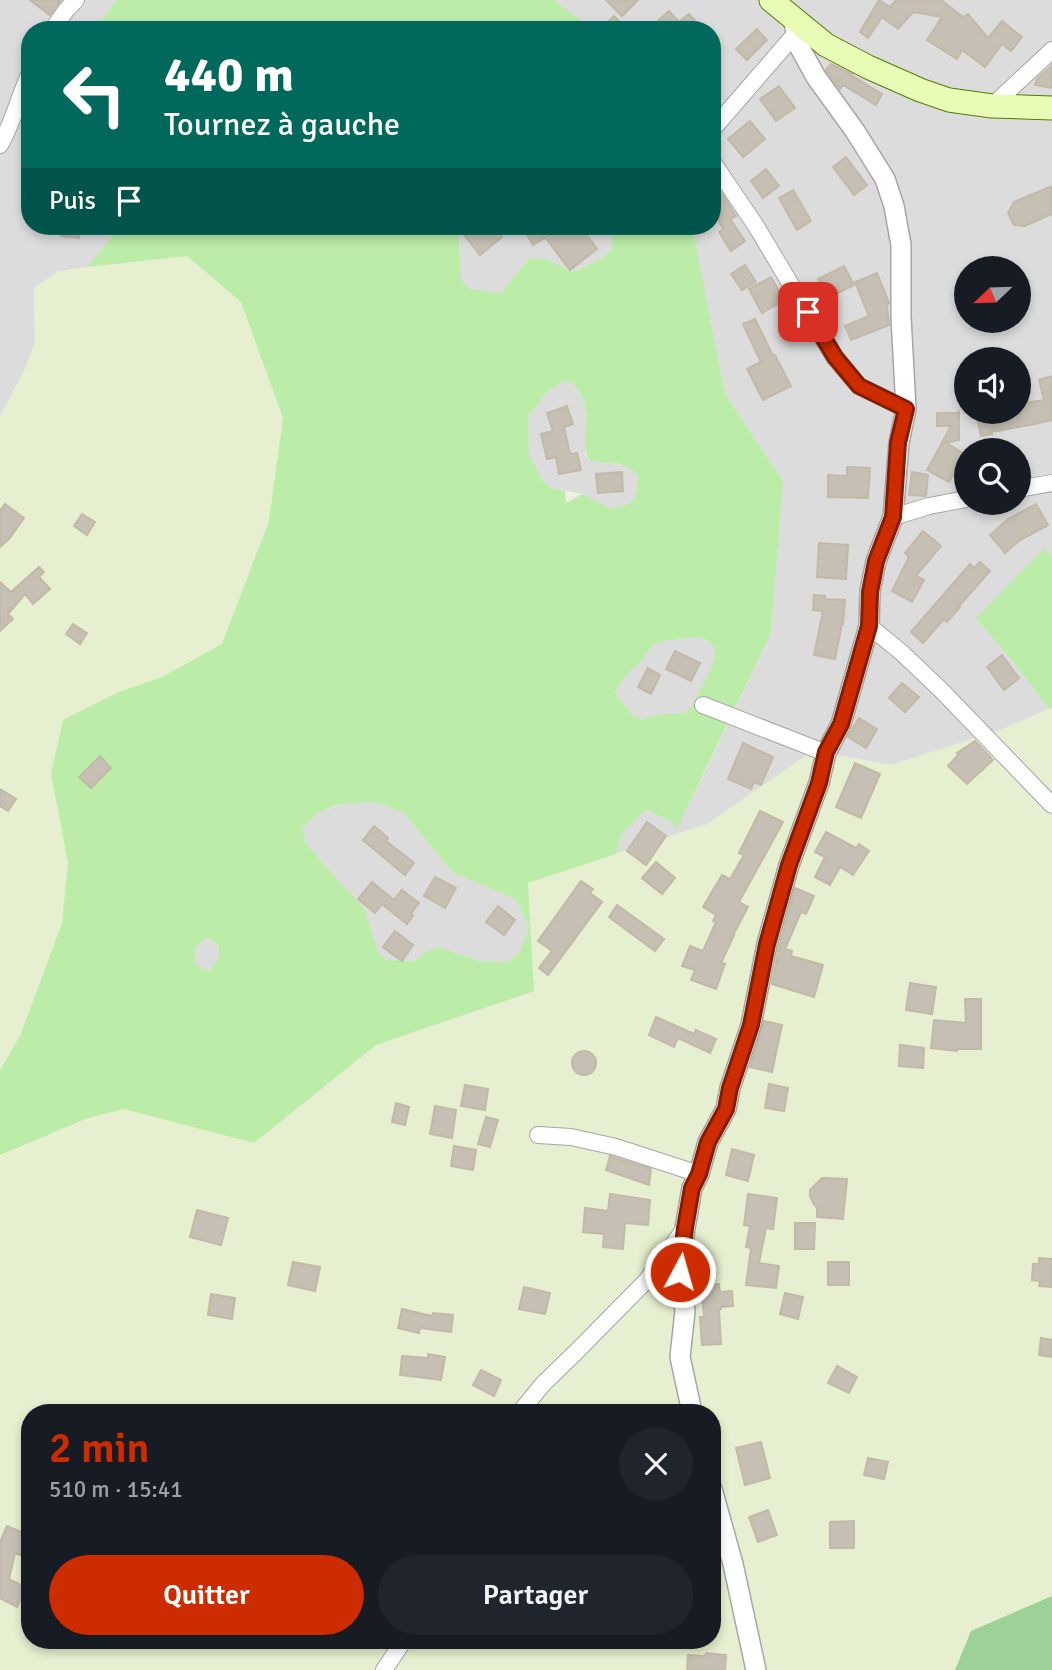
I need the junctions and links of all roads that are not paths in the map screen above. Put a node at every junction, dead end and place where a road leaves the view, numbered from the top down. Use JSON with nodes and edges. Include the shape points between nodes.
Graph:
{"nodes":[{"id":1,"x":76,"y":0,"type":"edge"},
{"id":2,"x":787,"y":13,"type":"edge"},
{"id":3,"x":58,"y":21,"type":"edge"},
{"id":4,"x":1052,"y":50,"type":"edge"},
{"id":5,"x":21,"y":92,"type":"edge"},
{"id":6,"x":992,"y":106,"type":"junction"},
{"id":7,"x":1052,"y":108,"type":"edge"},
{"id":8,"x":721,"y":116,"type":"edge"},
{"id":9,"x":0,"y":145,"type":"edge"},
{"id":10,"x":721,"y":174,"type":"edge"},
{"id":11,"x":906,"y":409,"type":"junction"},
{"id":12,"x":1052,"y":483,"type":"edge"},
{"id":13,"x":1031,"y":487,"type":"edge"},
{"id":14,"x":954,"y":501,"type":"edge"},
{"id":15,"x":893,"y":517,"type":"junction"},
{"id":16,"x":869,"y":626,"type":"junction"},
{"id":17,"x":703,"y":705,"type":"dead end"},
{"id":18,"x":826,"y":752,"type":"junction"},
{"id":19,"x":1052,"y":804,"type":"edge"},
{"id":20,"x":538,"y":1135,"type":"dead end"},
{"id":21,"x":699,"y":1174,"type":"junction"},
{"id":22,"x":685,"y":1228,"type":"junction"},
{"id":23,"x":527,"y":1404,"type":"edge"},
{"id":24,"x":690,"y":1404,"type":"edge"},
{"id":25,"x":721,"y":1521,"type":"edge"},
{"id":26,"x":398,"y":1649,"type":"edge"},
{"id":27,"x":384,"y":1670,"type":"edge"},
{"id":28,"x":756,"y":1670,"type":"edge"}],
"edges":[{"from":1,"to":3,"type":"street"},
{"from":2,"to":6,"type":"main road","via":[[826,45],[897,81],[948,100]]},
{"from":2,"to":8,"type":"street"},
{"from":2,"to":11,"type":"street","via":[[816,77],[885,179],[894,205],[901,245]]},
{"from":4,"to":6,"type":"street"},
{"from":5,"to":9,"type":"street"},
{"from":6,"to":7,"type":"main road"},
{"from":10,"to":11,"type":"street","via":[[835,357],[859,386]]},
{"from":11,"to":15,"type":"street","via":[[898,443]]},
{"from":12,"to":13,"type":"street"},
{"from":14,"to":15,"type":"street"},
{"from":15,"to":16,"type":"street","via":[[876,561]]},
{"from":16,"to":18,"type":"street","via":[[841,724]]},
{"from":16,"to":19,"type":"street","via":[[933,683]]},
{"from":17,"to":18,"type":"street"},
{"from":18,"to":21,"type":"street","via":[[789,865],[726,1109],[708,1142]]},
{"from":20,"to":21,"type":"street","via":[[616,1147]]},
{"from":21,"to":22,"type":"street"},
{"from":22,"to":23,"type":"street","via":[[647,1280]]},
{"from":22,"to":24,"type":"street","via":[[680,1357]]},
{"from":25,"to":28,"type":"street"},
{"from":26,"to":27,"type":"street"}]}
